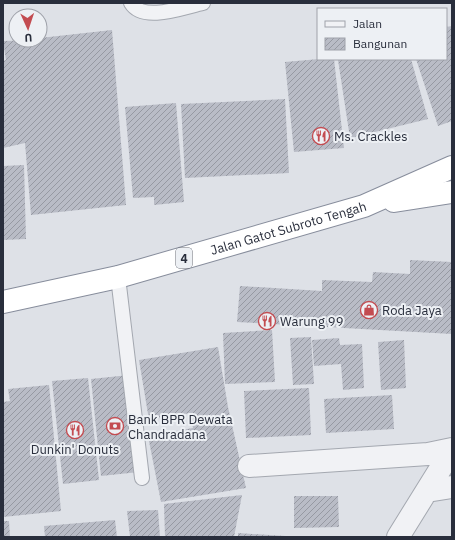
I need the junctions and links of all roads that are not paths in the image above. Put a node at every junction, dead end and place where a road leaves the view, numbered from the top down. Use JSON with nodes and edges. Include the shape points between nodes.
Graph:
{"nodes":[{"id":1,"x":131,"y":3,"type":"edge"},
{"id":2,"x":203,"y":3,"type":"edge"},
{"id":3,"x":452,"y":167,"type":"edge"},
{"id":4,"x":452,"y":192,"type":"edge"},
{"id":5,"x":364,"y":206,"type":"junction"},
{"id":6,"x":118,"y":277,"type":"junction"},
{"id":7,"x":5,"y":298,"type":"edge"},
{"id":8,"x":452,"y":450,"type":"edge"},
{"id":9,"x":249,"y":466,"type":"dead end"},
{"id":10,"x":142,"y":478,"type":"dead end"},
{"id":11,"x":452,"y":487,"type":"edge"},
{"id":12,"x":427,"y":491,"type":"junction"},
{"id":13,"x":398,"y":537,"type":"edge"}],
"edges":[{"from":1,"to":2,"type":"lane","via":[[136,10],[148,14]]},
{"from":3,"to":5,"type":"highway","name":"Jalan Gatot Subroto Tengah","number":"4"},
{"from":4,"to":5,"type":"highway","number":"4"},
{"from":5,"to":6,"type":"highway","name":"Jalan Gatot Subroto Tengah","number":"4"},
{"from":6,"to":7,"type":"highway","name":"Jalan Gatot Subroto Tengah","number":"4"},
{"from":6,"to":10,"type":"lane"},
{"from":8,"to":9,"type":"street","via":[[428,454]]},
{"from":8,"to":12,"type":"street"},
{"from":11,"to":12,"type":"street"},
{"from":12,"to":13,"type":"street"}]}
